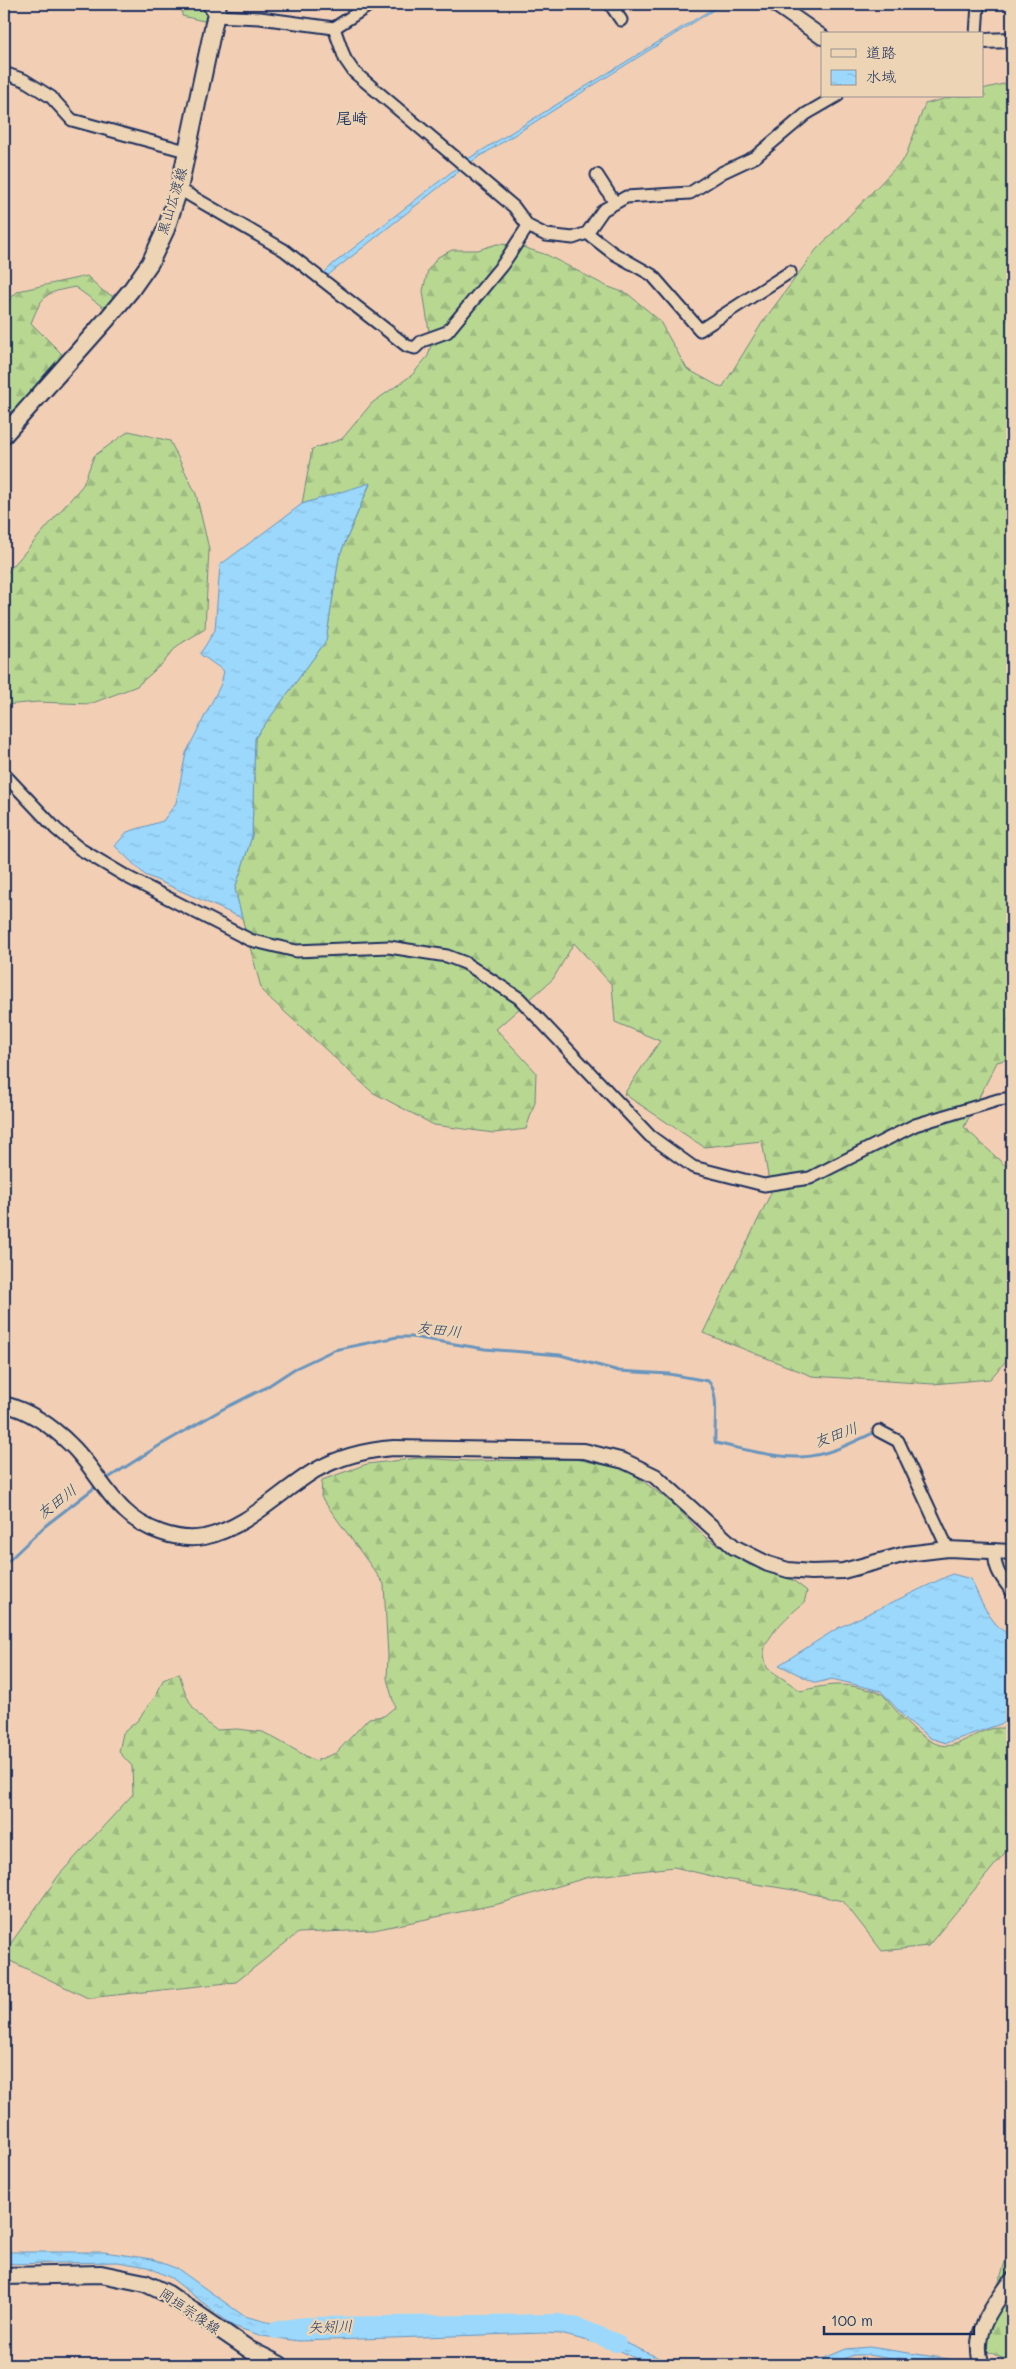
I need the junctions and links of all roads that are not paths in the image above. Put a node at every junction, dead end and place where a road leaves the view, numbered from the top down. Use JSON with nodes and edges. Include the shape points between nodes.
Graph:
{"nodes":[{"id":1,"x":371,"y":4,"type":"edge"},
{"id":2,"x":610,"y":4,"type":"edge"},
{"id":3,"x":775,"y":4,"type":"edge"},
{"id":4,"x":978,"y":4,"type":"edge"},
{"id":5,"x":214,"y":8,"type":"edge"},
{"id":6,"x":621,"y":20,"type":"dead end"},
{"id":7,"x":334,"y":28,"type":"junction"},
{"id":8,"x":976,"y":32,"type":"edge"},
{"id":9,"x":821,"y":37,"type":"edge"},
{"id":10,"x":1012,"y":40,"type":"edge"},
{"id":11,"x":984,"y":41,"type":"edge"},
{"id":12,"x":4,"y":73,"type":"edge"},
{"id":13,"x":834,"y":98,"type":"edge"},
{"id":14,"x":186,"y":151,"type":"junction"},
{"id":15,"x":596,"y":175,"type":"dead end"},
{"id":16,"x":179,"y":189,"type":"junction"},
{"id":17,"x":616,"y":203,"type":"junction"},
{"id":18,"x":528,"y":226,"type":"junction"},
{"id":19,"x":587,"y":233,"type":"junction"},
{"id":20,"x":790,"y":272,"type":"dead end"},
{"id":21,"x":4,"y":435,"type":"edge"},
{"id":22,"x":4,"y":774,"type":"edge"},
{"id":23,"x":1012,"y":1098,"type":"edge"},
{"id":24,"x":4,"y":1404,"type":"edge"},
{"id":25,"x":879,"y":1431,"type":"dead end"},
{"id":26,"x":948,"y":1549,"type":"junction"},
{"id":27,"x":995,"y":1550,"type":"junction"},
{"id":28,"x":1012,"y":1552,"type":"edge"},
{"id":29,"x":1012,"y":1592,"type":"edge"},
{"id":30,"x":4,"y":2276,"type":"edge"},
{"id":31,"x":1012,"y":2280,"type":"edge"},
{"id":32,"x":280,"y":2365,"type":"edge"},
{"id":33,"x":982,"y":2365,"type":"edge"}],
"edges":[{"from":1,"to":7,"type":"street"},
{"from":2,"to":6,"type":"street"},
{"from":3,"to":9,"type":"street"},
{"from":4,"to":8,"type":"street"},
{"from":5,"to":7,"type":"street"},
{"from":5,"to":14,"type":"main road","name":"黒山広渡線"},
{"from":7,"to":18,"type":"street","via":[[345,59],[354,72],[514,207]]},
{"from":10,"to":11,"type":"street"},
{"from":12,"to":14,"type":"street","via":[[24,80],[50,97],[72,120]]},
{"from":13,"to":17,"type":"street","via":[[806,114],[755,157],[690,193],[626,197]]},
{"from":14,"to":16,"type":"main road","name":"黒山広渡線"},
{"from":15,"to":17,"type":"street"},
{"from":16,"to":18,"type":"street","via":[[284,250],[407,346],[415,348],[447,332],[503,264]]},
{"from":16,"to":21,"type":"main road","name":"黒山広渡線","via":[[150,263],[131,290]]},
{"from":17,"to":19,"type":"street","via":[[603,210]]},
{"from":18,"to":19,"type":"street","via":[[546,235],[573,238]]},
{"from":19,"to":20,"type":"street","via":[[613,253],[652,275],[700,330]]},
{"from":22,"to":23,"type":"street","via":[[56,830],[80,850],[250,940],[296,951],[389,947],[447,956],[466,963],[519,998],[650,1136],[693,1167],[764,1185],[810,1178],[915,1125]]},
{"from":24,"to":26,"type":"street","via":[[38,1418],[72,1446],[124,1510],[146,1526],[181,1537],[202,1538],[218,1534],[240,1523],[315,1471],[358,1453],[394,1448],[584,1451],[624,1461],[655,1476],[734,1547],[788,1570],[843,1571],[906,1554]]},
{"from":25,"to":26,"type":"street","via":[[898,1441]]},
{"from":26,"to":27,"type":"street"},
{"from":27,"to":28,"type":"street"},
{"from":27,"to":29,"type":"street","via":[[996,1570]]},
{"from":30,"to":32,"type":"main road","name":"岡垣宗像線","via":[[101,2274],[145,2282],[250,2350]]},
{"from":31,"to":33,"type":"street","via":[[981,2330],[978,2348]]}]}
